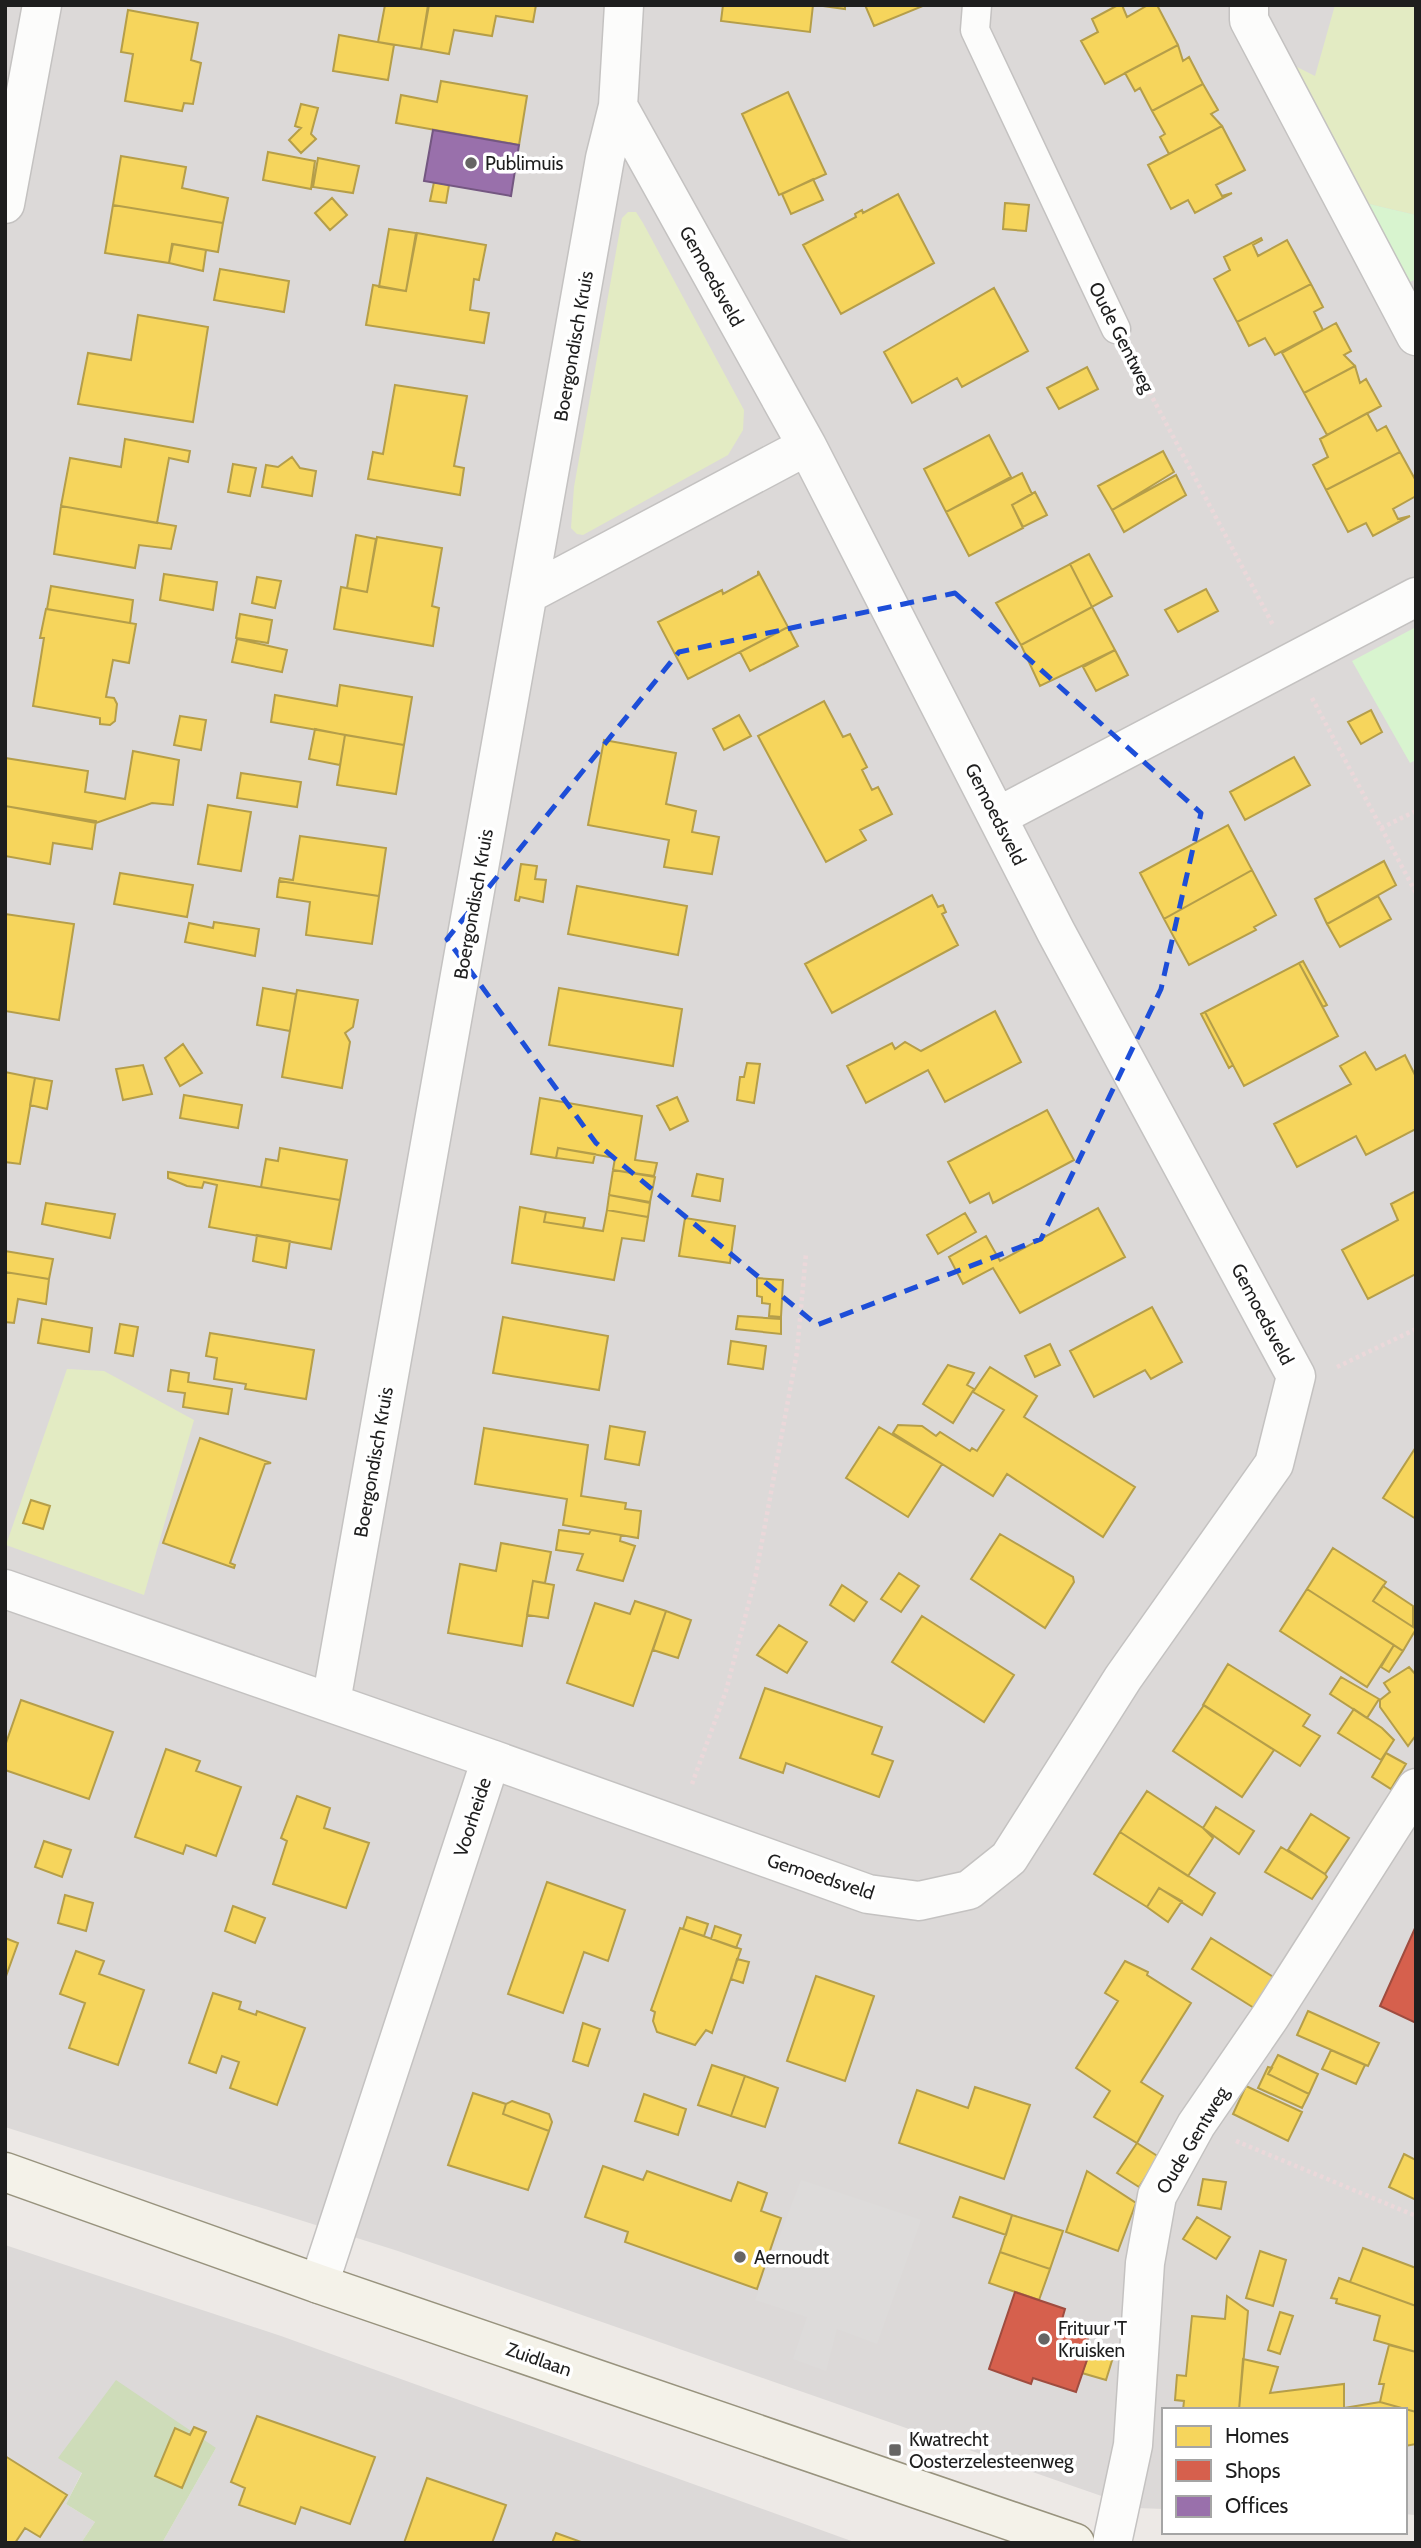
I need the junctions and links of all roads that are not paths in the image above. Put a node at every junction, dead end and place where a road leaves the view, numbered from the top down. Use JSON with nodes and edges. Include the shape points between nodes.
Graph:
{"nodes":[{"id":1,"x":42,"y":5,"type":"edge"},
{"id":2,"x":624,"y":5,"type":"edge"},
{"id":3,"x":977,"y":5,"type":"edge"},
{"id":4,"x":1249,"y":5,"type":"edge"},
{"id":5,"x":618,"y":106,"type":"junction"},
{"id":6,"x":5,"y":204,"type":"edge"},
{"id":7,"x":1116,"y":329,"type":"road end"},
{"id":8,"x":1416,"y":336,"type":"edge"},
{"id":9,"x":807,"y":446,"type":"junction"},
{"id":10,"x":530,"y":593,"type":"junction"},
{"id":11,"x":1416,"y":597,"type":"edge"},
{"id":12,"x":997,"y":817,"type":"junction"},
{"id":13,"x":5,"y":1588,"type":"edge"},
{"id":14,"x":331,"y":1702,"type":"junction"},
{"id":15,"x":491,"y":1759,"type":"junction"},
{"id":16,"x":1416,"y":1788,"type":"edge"},
{"id":17,"x":5,"y":2172,"type":"edge"},
{"id":18,"x":319,"y":2284,"type":"junction"},
{"id":19,"x":1075,"y":2543,"type":"edge"},
{"id":20,"x":1112,"y":2543,"type":"edge"}],
"edges":[{"from":1,"to":6,"type":"street"},
{"from":2,"to":5,"type":"street"},
{"from":3,"to":7,"type":"lane","name":"Oude Gentweg","via":[[975,30]]},
{"from":4,"to":8,"type":"street","via":[[1249,20]]},
{"from":5,"to":9,"type":"street","name":"Gemoedsveld"},
{"from":5,"to":10,"type":"street","name":"Boergondisch Kruis","via":[[605,158]]},
{"from":9,"to":10,"type":"street"},
{"from":9,"to":12,"type":"street","name":"Gemoedsveld"},
{"from":10,"to":14,"type":"street","name":"Boergondisch Kruis"},
{"from":11,"to":12,"type":"street"},
{"from":12,"to":15,"type":"street","name":"Gemoedsveld","via":[[1296,1376],[1274,1464],[1123,1678],[1009,1858],[969,1890],[919,1901],[868,1894]]},
{"from":13,"to":14,"type":"street","name":"Voorheide"},
{"from":14,"to":15,"type":"street","name":"Voorheide"},
{"from":15,"to":18,"type":"street","name":"Voorheide"},
{"from":16,"to":20,"type":"street","name":"Oude Gentweg","via":[[1196,2125],[1157,2196],[1145,2263],[1133,2445]]},
{"from":17,"to":18,"type":"main road","name":"Zuidlaan"},
{"from":18,"to":19,"type":"main road","name":"Zuidlaan"}]}
